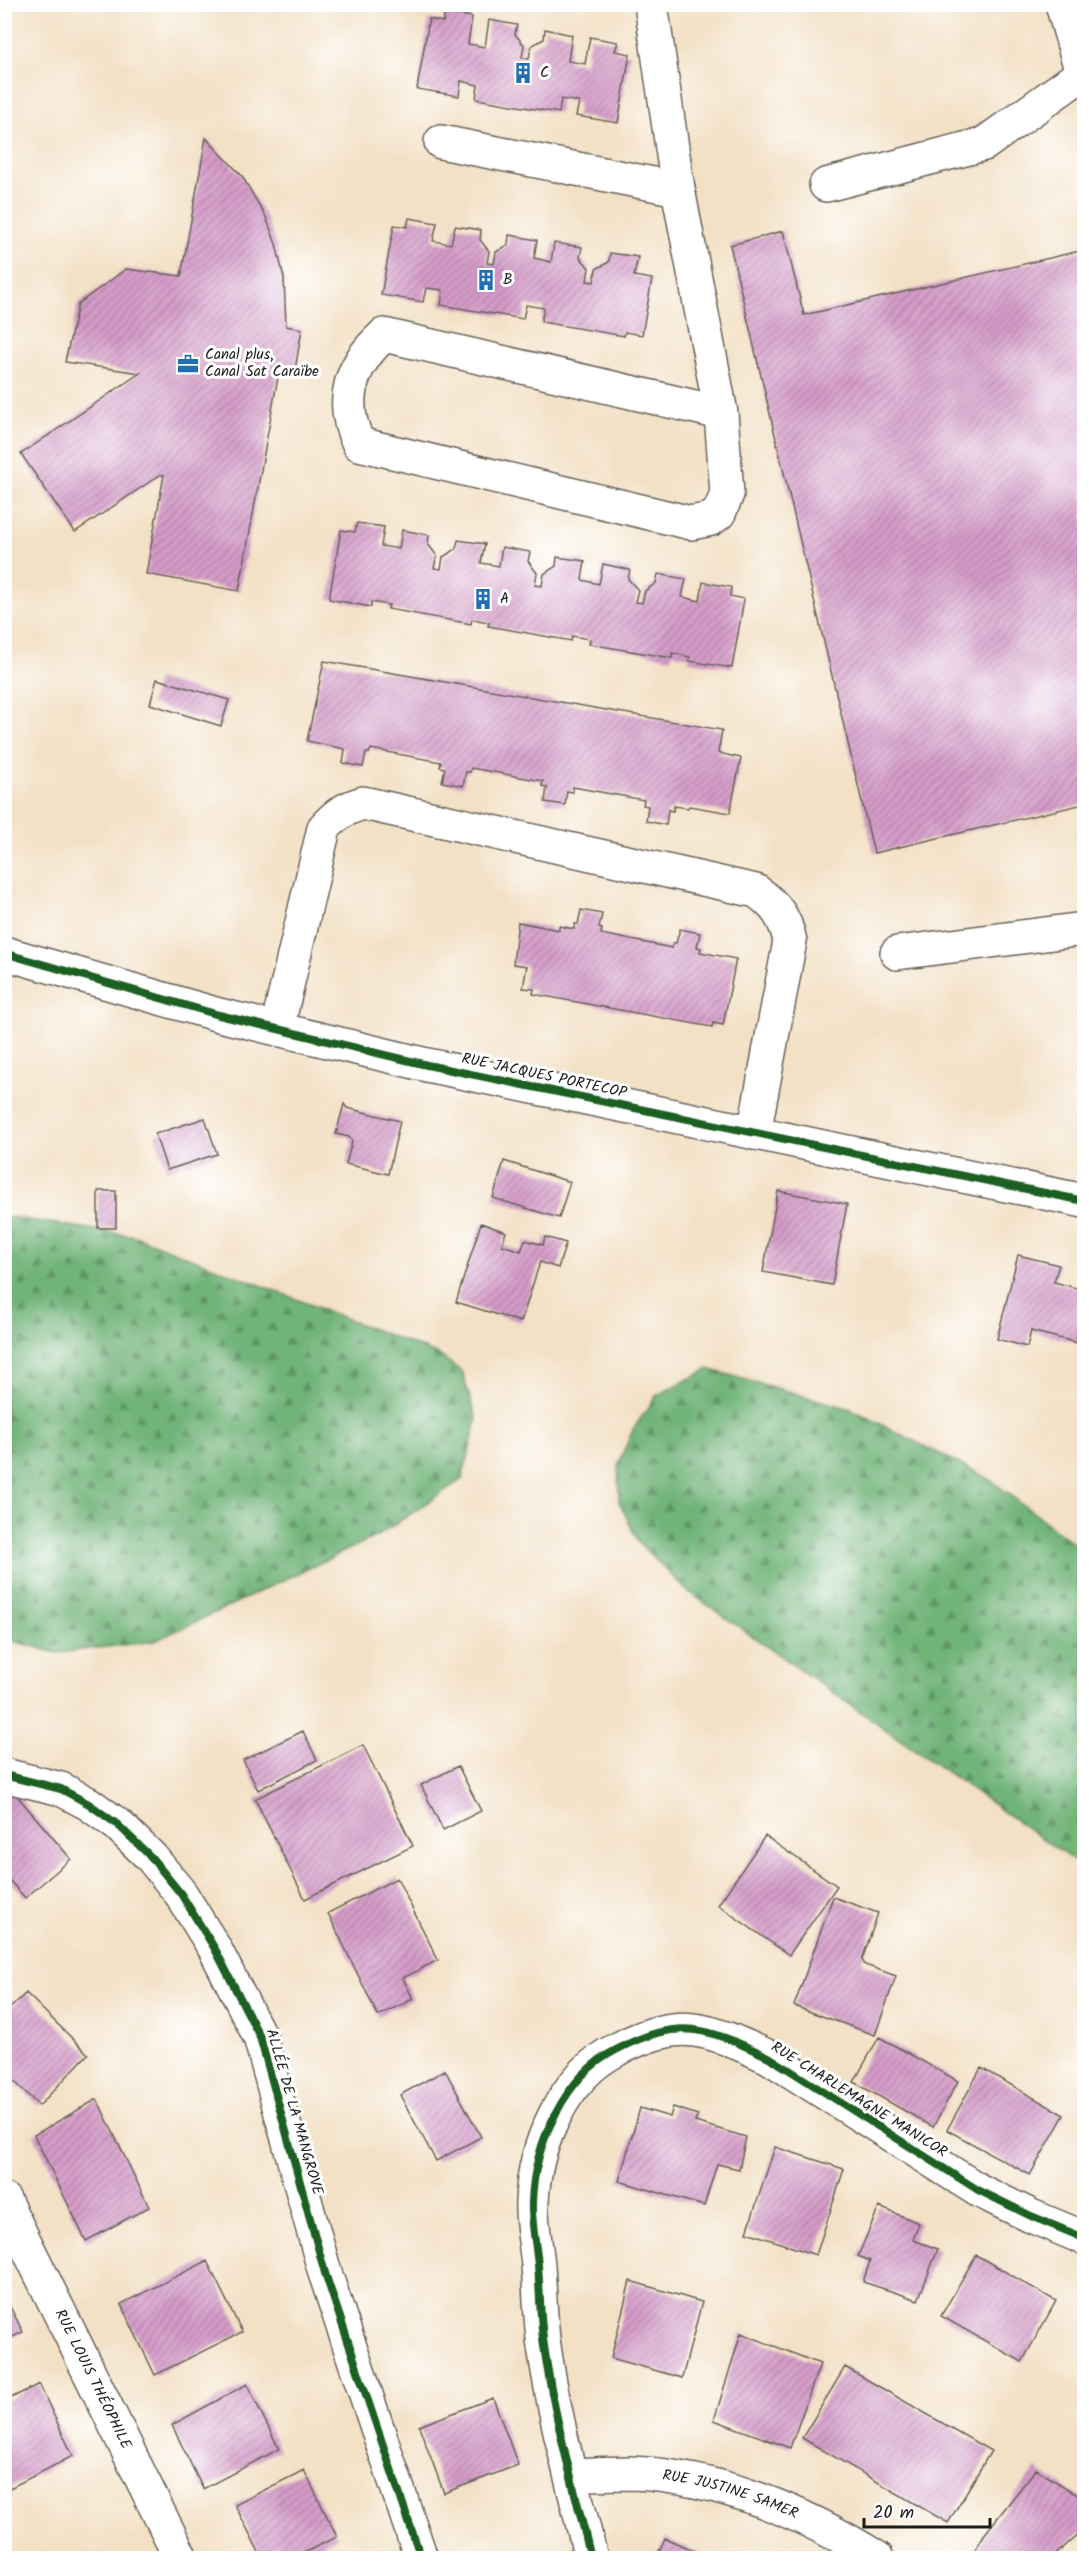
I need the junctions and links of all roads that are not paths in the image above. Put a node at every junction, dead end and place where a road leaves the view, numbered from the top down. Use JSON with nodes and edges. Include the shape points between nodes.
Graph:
{"nodes":[{"id":1,"x":651,"y":4,"type":"edge"},
{"id":2,"x":1062,"y":4,"type":"edge"},
{"id":3,"x":1084,"y":76,"type":"edge"},
{"id":4,"x":441,"y":142,"type":"dead end"},
{"id":5,"x":826,"y":185,"type":"dead end"},
{"id":6,"x":678,"y":189,"type":"junction"},
{"id":7,"x":720,"y":413,"type":"junction"},
{"id":8,"x":1084,"y":929,"type":"edge"},
{"id":9,"x":4,"y":953,"type":"edge"},
{"id":10,"x":897,"y":953,"type":"dead end"},
{"id":11,"x":277,"y":1029,"type":"junction"},
{"id":12,"x":754,"y":1133,"type":"junction"},
{"id":13,"x":1084,"y":1201,"type":"edge"},
{"id":14,"x":4,"y":1775,"type":"edge"},
{"id":15,"x":4,"y":2200,"type":"edge"},
{"id":16,"x":1084,"y":2238,"type":"edge"},
{"id":17,"x":571,"y":2475,"type":"junction"},
{"id":18,"x":181,"y":2559,"type":"edge"},
{"id":19,"x":422,"y":2559,"type":"edge"},
{"id":20,"x":591,"y":2559,"type":"edge"},
{"id":21,"x":877,"y":2559,"type":"edge"}],
"edges":[{"from":1,"to":6,"type":"street"},
{"from":2,"to":3,"type":"street"},
{"from":3,"to":5,"type":"street","via":[[984,144]]},
{"from":4,"to":6,"type":"street"},
{"from":6,"to":7,"type":"street"},
{"from":7,"to":7,"type":"street","via":[[727,494],[719,513],[691,523],[359,444],[346,406],[364,352],[384,335]]},
{"from":8,"to":10,"type":"street"},
{"from":9,"to":11,"type":"street","name":"RUE JACQUES PORTECOP"},
{"from":11,"to":12,"type":"street","name":"RUE JACQUES PORTECOP","via":[[427,1065]]},
{"from":11,"to":12,"type":"street","via":[[324,828],[348,807],[363,803],[756,891],[769,900],[787,926],[790,941]]},
{"from":12,"to":13,"type":"street","name":"RUE JACQUES PORTECOP"},
{"from":14,"to":19,"type":"street","name":"ALLÉE DE LA MANGROVE","via":[[61,1789],[90,1803],[118,1825],[181,1894],[220,1958],[260,2037],[325,2273]]},
{"from":15,"to":18,"type":"street","name":"RUE LOUIS THÉOPHILE"},
{"from":16,"to":17,"type":"street","name":"RUE CHARLEMAGNE MANICOR","via":[[978,2190],[769,2057],[732,2040],[681,2028],[635,2040],[584,2070],[567,2094],[539,2157],[531,2202],[544,2346]]},
{"from":17,"to":20,"type":"street","name":"RUE CHARLEMAGNE MANICOR"},
{"from":17,"to":21,"type":"street","name":"RUE JUSTINE SAMER","via":[[633,2473],[698,2482],[743,2494],[808,2520]]}]}
